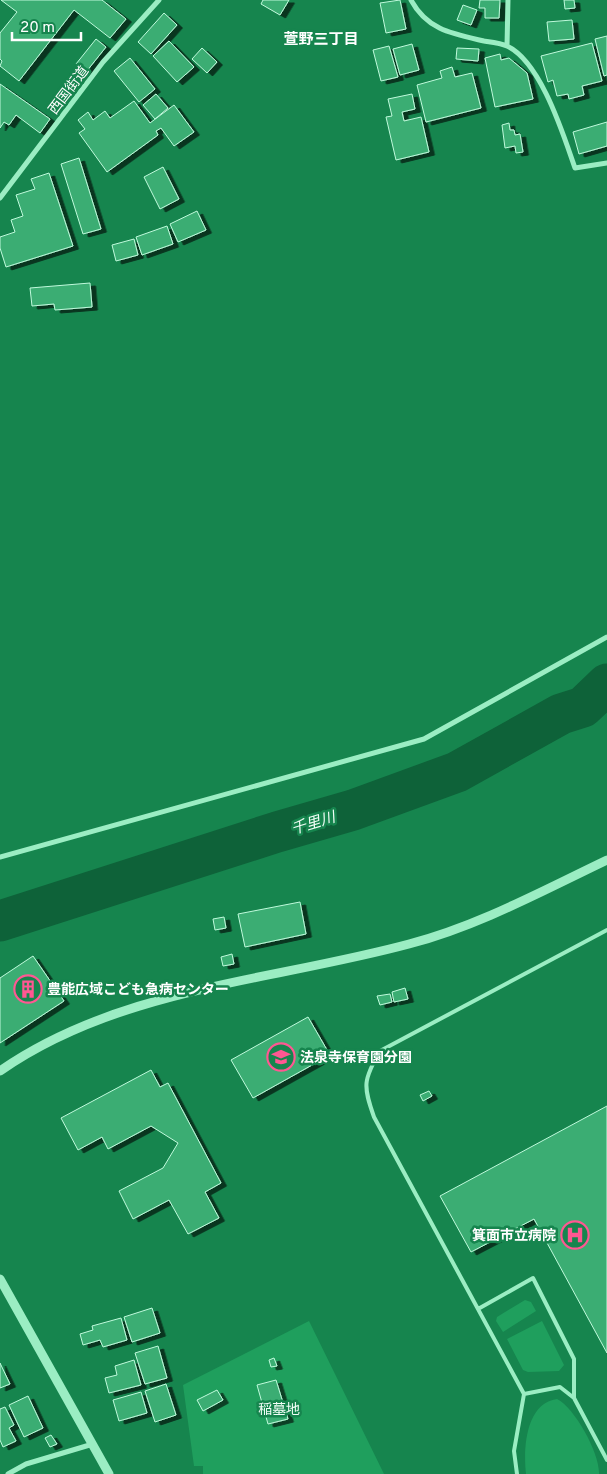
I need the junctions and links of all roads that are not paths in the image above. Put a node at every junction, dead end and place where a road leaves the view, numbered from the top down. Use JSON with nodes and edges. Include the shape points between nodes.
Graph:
{"nodes":[{"id":1,"x":159,"y":0,"type":"edge"},
{"id":2,"x":411,"y":0,"type":"edge"},
{"id":3,"x":508,"y":0,"type":"edge"},
{"id":4,"x":507,"y":46,"type":"junction"},
{"id":5,"x":607,"y":163,"type":"edge"},
{"id":6,"x":0,"y":198,"type":"edge"},
{"id":7,"x":607,"y":637,"type":"edge"},
{"id":8,"x":0,"y":858,"type":"edge"},
{"id":9,"x":607,"y":860,"type":"edge"},
{"id":10,"x":607,"y":930,"type":"edge"},
{"id":11,"x":0,"y":1071,"type":"edge"},
{"id":12,"x":0,"y":1280,"type":"edge"},
{"id":13,"x":478,"y":1309,"type":"junction"},
{"id":14,"x":524,"y":1394,"type":"junction"},
{"id":15,"x":574,"y":1398,"type":"junction"},
{"id":16,"x":93,"y":1444,"type":"junction"},
{"id":17,"x":607,"y":1460,"type":"edge"},
{"id":18,"x":8,"y":1474,"type":"edge"},
{"id":19,"x":109,"y":1474,"type":"edge"},
{"id":20,"x":517,"y":1474,"type":"edge"}],
"edges":[{"from":1,"to":6,"type":"street","name":"西国街道","via":[[103,62]]},
{"from":2,"to":4,"type":"street","via":[[419,16],[451,34]]},
{"from":3,"to":4,"type":"street"},
{"from":4,"to":5,"type":"street","via":[[522,58],[550,98],[575,168]]},
{"from":7,"to":8,"type":"street","via":[[424,739]]},
{"from":9,"to":11,"type":"street","via":[[483,919],[412,944],[180,994],[102,1018],[18,1058]]},
{"from":10,"to":13,"type":"lane","via":[[380,1052],[366,1074],[367,1098],[374,1117]]},
{"from":12,"to":16,"type":"street"},
{"from":13,"to":14,"type":"lane"},
{"from":13,"to":15,"type":"lane","via":[[533,1278],[574,1359]]},
{"from":14,"to":15,"type":"lane","via":[[560,1387]]},
{"from":14,"to":20,"type":"lane","via":[[514,1451]]},
{"from":15,"to":17,"type":"lane"},
{"from":16,"to":18,"type":"street","via":[[26,1464]]},
{"from":16,"to":19,"type":"street"}]}
